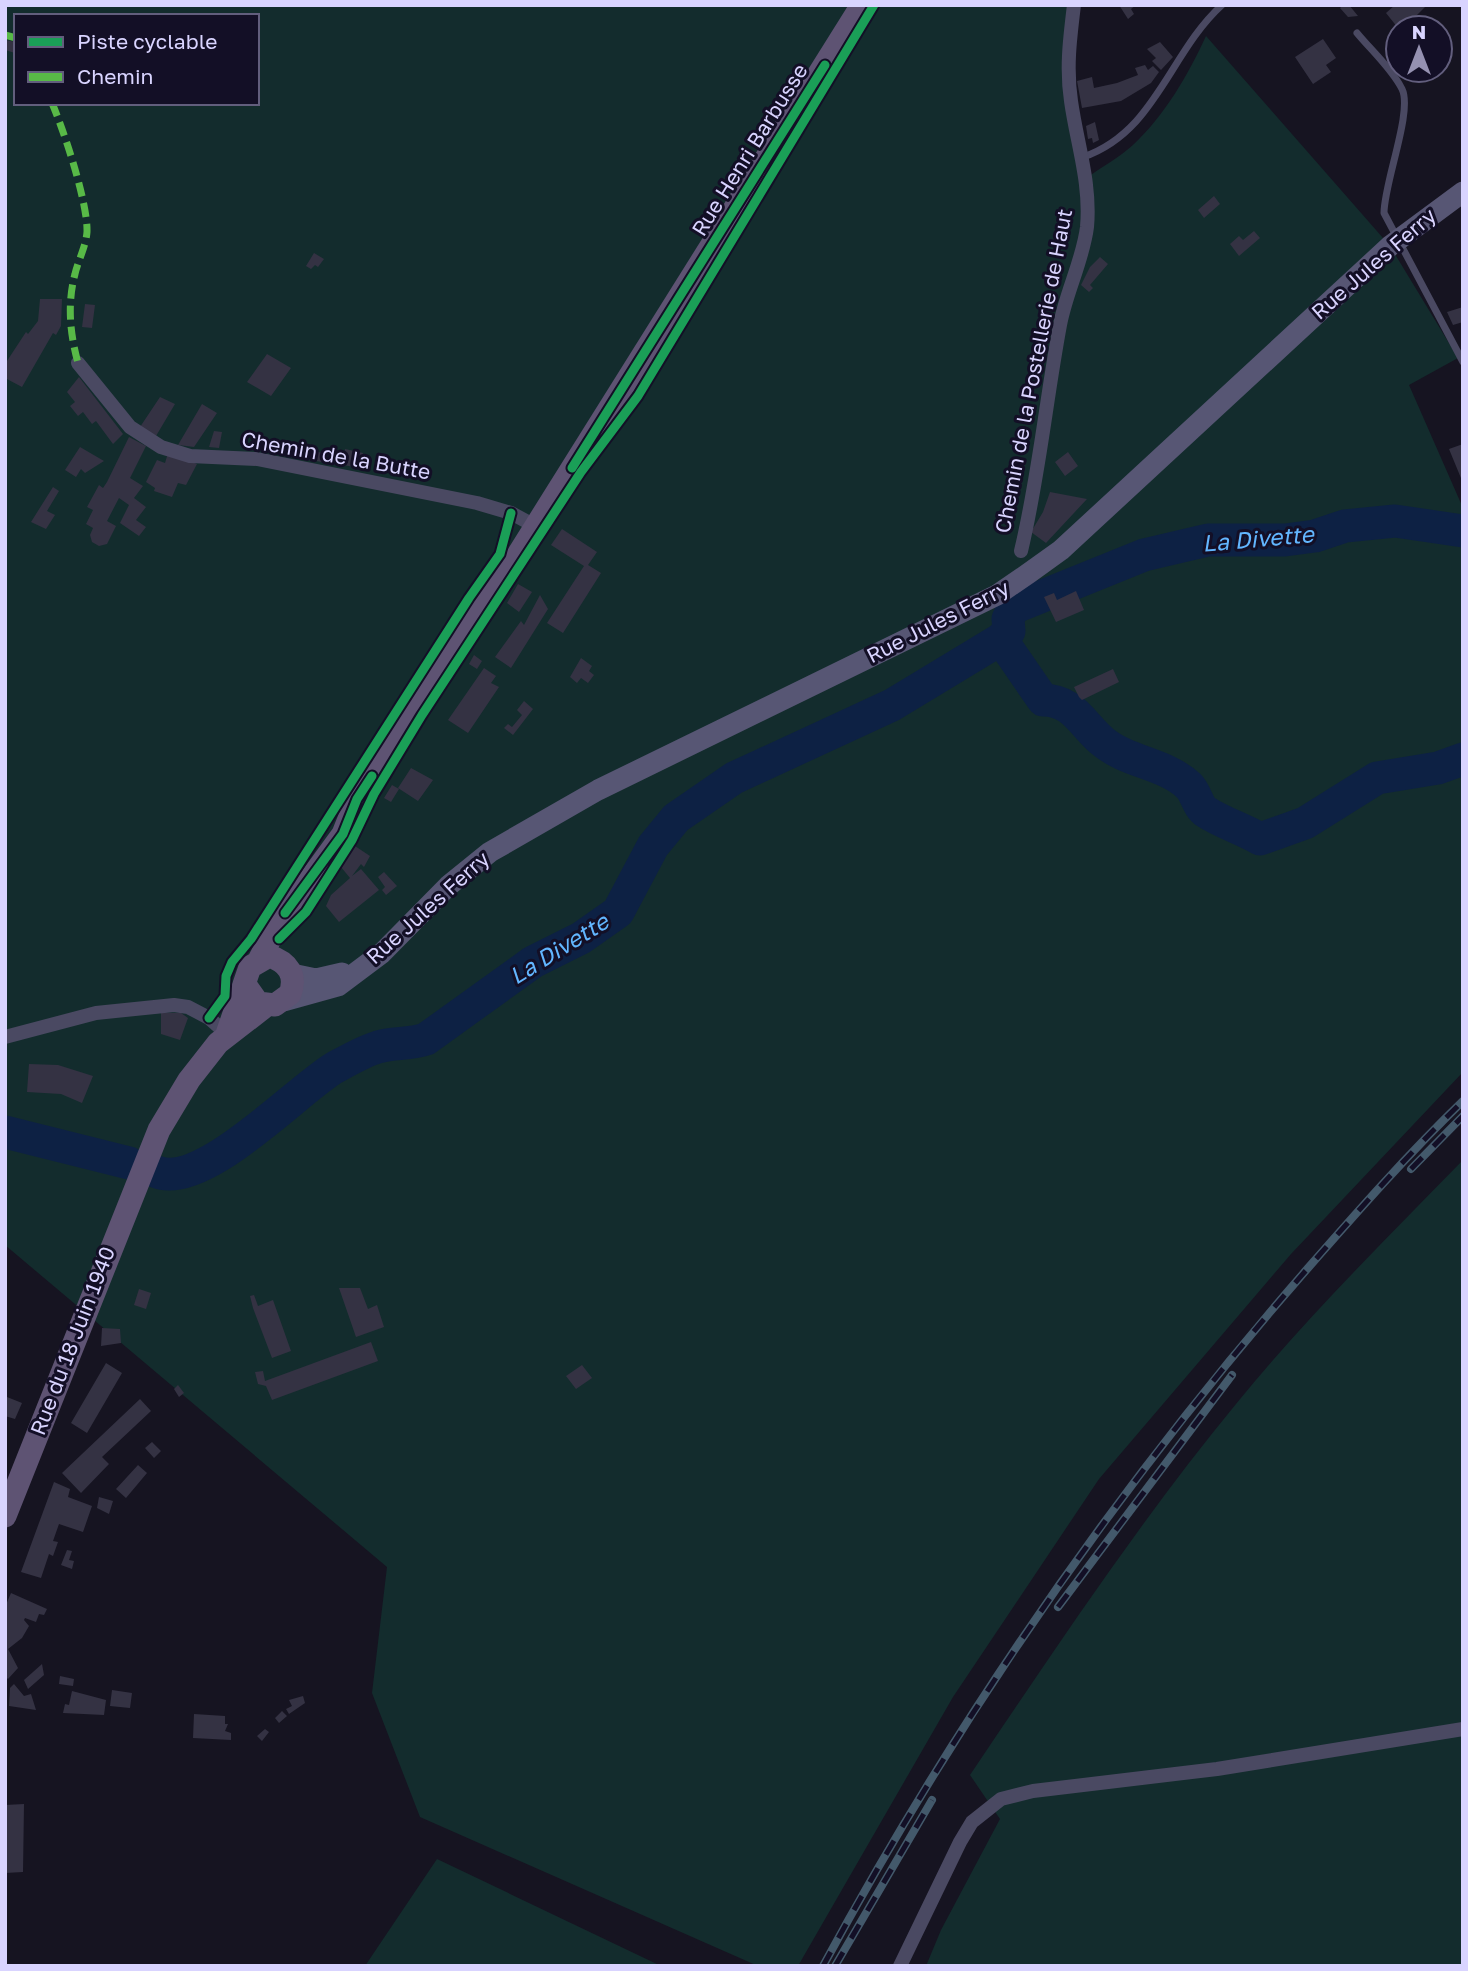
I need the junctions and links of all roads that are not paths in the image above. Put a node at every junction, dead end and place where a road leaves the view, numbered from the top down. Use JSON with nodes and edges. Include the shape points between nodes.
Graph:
{"nodes":[{"id":1,"x":862,"y":5,"type":"edge"},
{"id":2,"x":1074,"y":5,"type":"edge"},
{"id":3,"x":1222,"y":5,"type":"edge"},
{"id":4,"x":1357,"y":33,"type":"dead end"},
{"id":5,"x":1083,"y":157,"type":"junction"},
{"id":6,"x":1463,"y":192,"type":"edge"},
{"id":7,"x":1397,"y":240,"type":"junction"},
{"id":8,"x":1463,"y":362,"type":"edge"},
{"id":9,"x":78,"y":363,"type":"dead end"},
{"id":10,"x":535,"y":526,"type":"junction"},
{"id":11,"x":1021,"y":551,"type":"dead end"},
{"id":12,"x":276,"y":964,"type":"junction"},
{"id":13,"x":358,"y":970,"type":"junction"},
{"id":14,"x":246,"y":986,"type":"junction"},
{"id":15,"x":275,"y":1003,"type":"junction"},
{"id":16,"x":226,"y":1034,"type":"junction"},
{"id":17,"x":5,"y":1037,"type":"edge"},
{"id":18,"x":5,"y":1516,"type":"edge"},
{"id":19,"x":1463,"y":1729,"type":"edge"},
{"id":20,"x":900,"y":1966,"type":"edge"}],
"edges":[{"from":1,"to":10,"type":"main road","name":"Rue Henri Barbusse"},
{"from":2,"to":5,"type":"street","name":"Chemin de la Postellerie de Haut","via":[[1068,76]]},
{"from":3,"to":5,"type":"lane","via":[[1194,37],[1144,115],[1105,150]]},
{"from":4,"to":7,"type":"lane","via":[[1403,90],[1405,113],[1384,198],[1384,213]]},
{"from":5,"to":11,"type":"street","name":"Chemin de la Postellerie de Haut","via":[[1087,229],[1060,323]]},
{"from":6,"to":7,"type":"main road","name":"Rue Jules Ferry"},
{"from":7,"to":8,"type":"lane"},
{"from":7,"to":13,"type":"main road","name":"Rue Jules Ferry","via":[[1061,550],[1029,573],[997,594],[534,824],[448,886],[382,953]]},
{"from":9,"to":10,"type":"street","name":"Chemin de la Butte","via":[[130,427],[160,447],[190,456],[257,459],[477,503]]},
{"from":10,"to":12,"type":"main road","name":"Rue Henri Barbusse","via":[[489,590],[357,799],[343,834],[285,913]]},
{"from":12,"to":13,"type":"main road","name":"Rue Jules Ferry","via":[[316,979]]},
{"from":12,"to":14,"type":"main road","via":[[246,976]]},
{"from":12,"to":15,"type":"main road","via":[[293,986]]},
{"from":13,"to":15,"type":"main road","name":"Rue Jules Ferry","via":[[338,986]]},
{"from":14,"to":15,"type":"main road","via":[[250,996]]},
{"from":14,"to":16,"type":"main road"},
{"from":15,"to":16,"type":"main road"},
{"from":16,"to":17,"type":"street","via":[[209,1018],[174,1005],[96,1013]]},
{"from":16,"to":18,"type":"main road","name":"Rue du 18 Juin 1940","via":[[189,1080],[159,1130]]},
{"from":19,"to":20,"type":"street","via":[[1001,1799],[972,1822]]}]}
